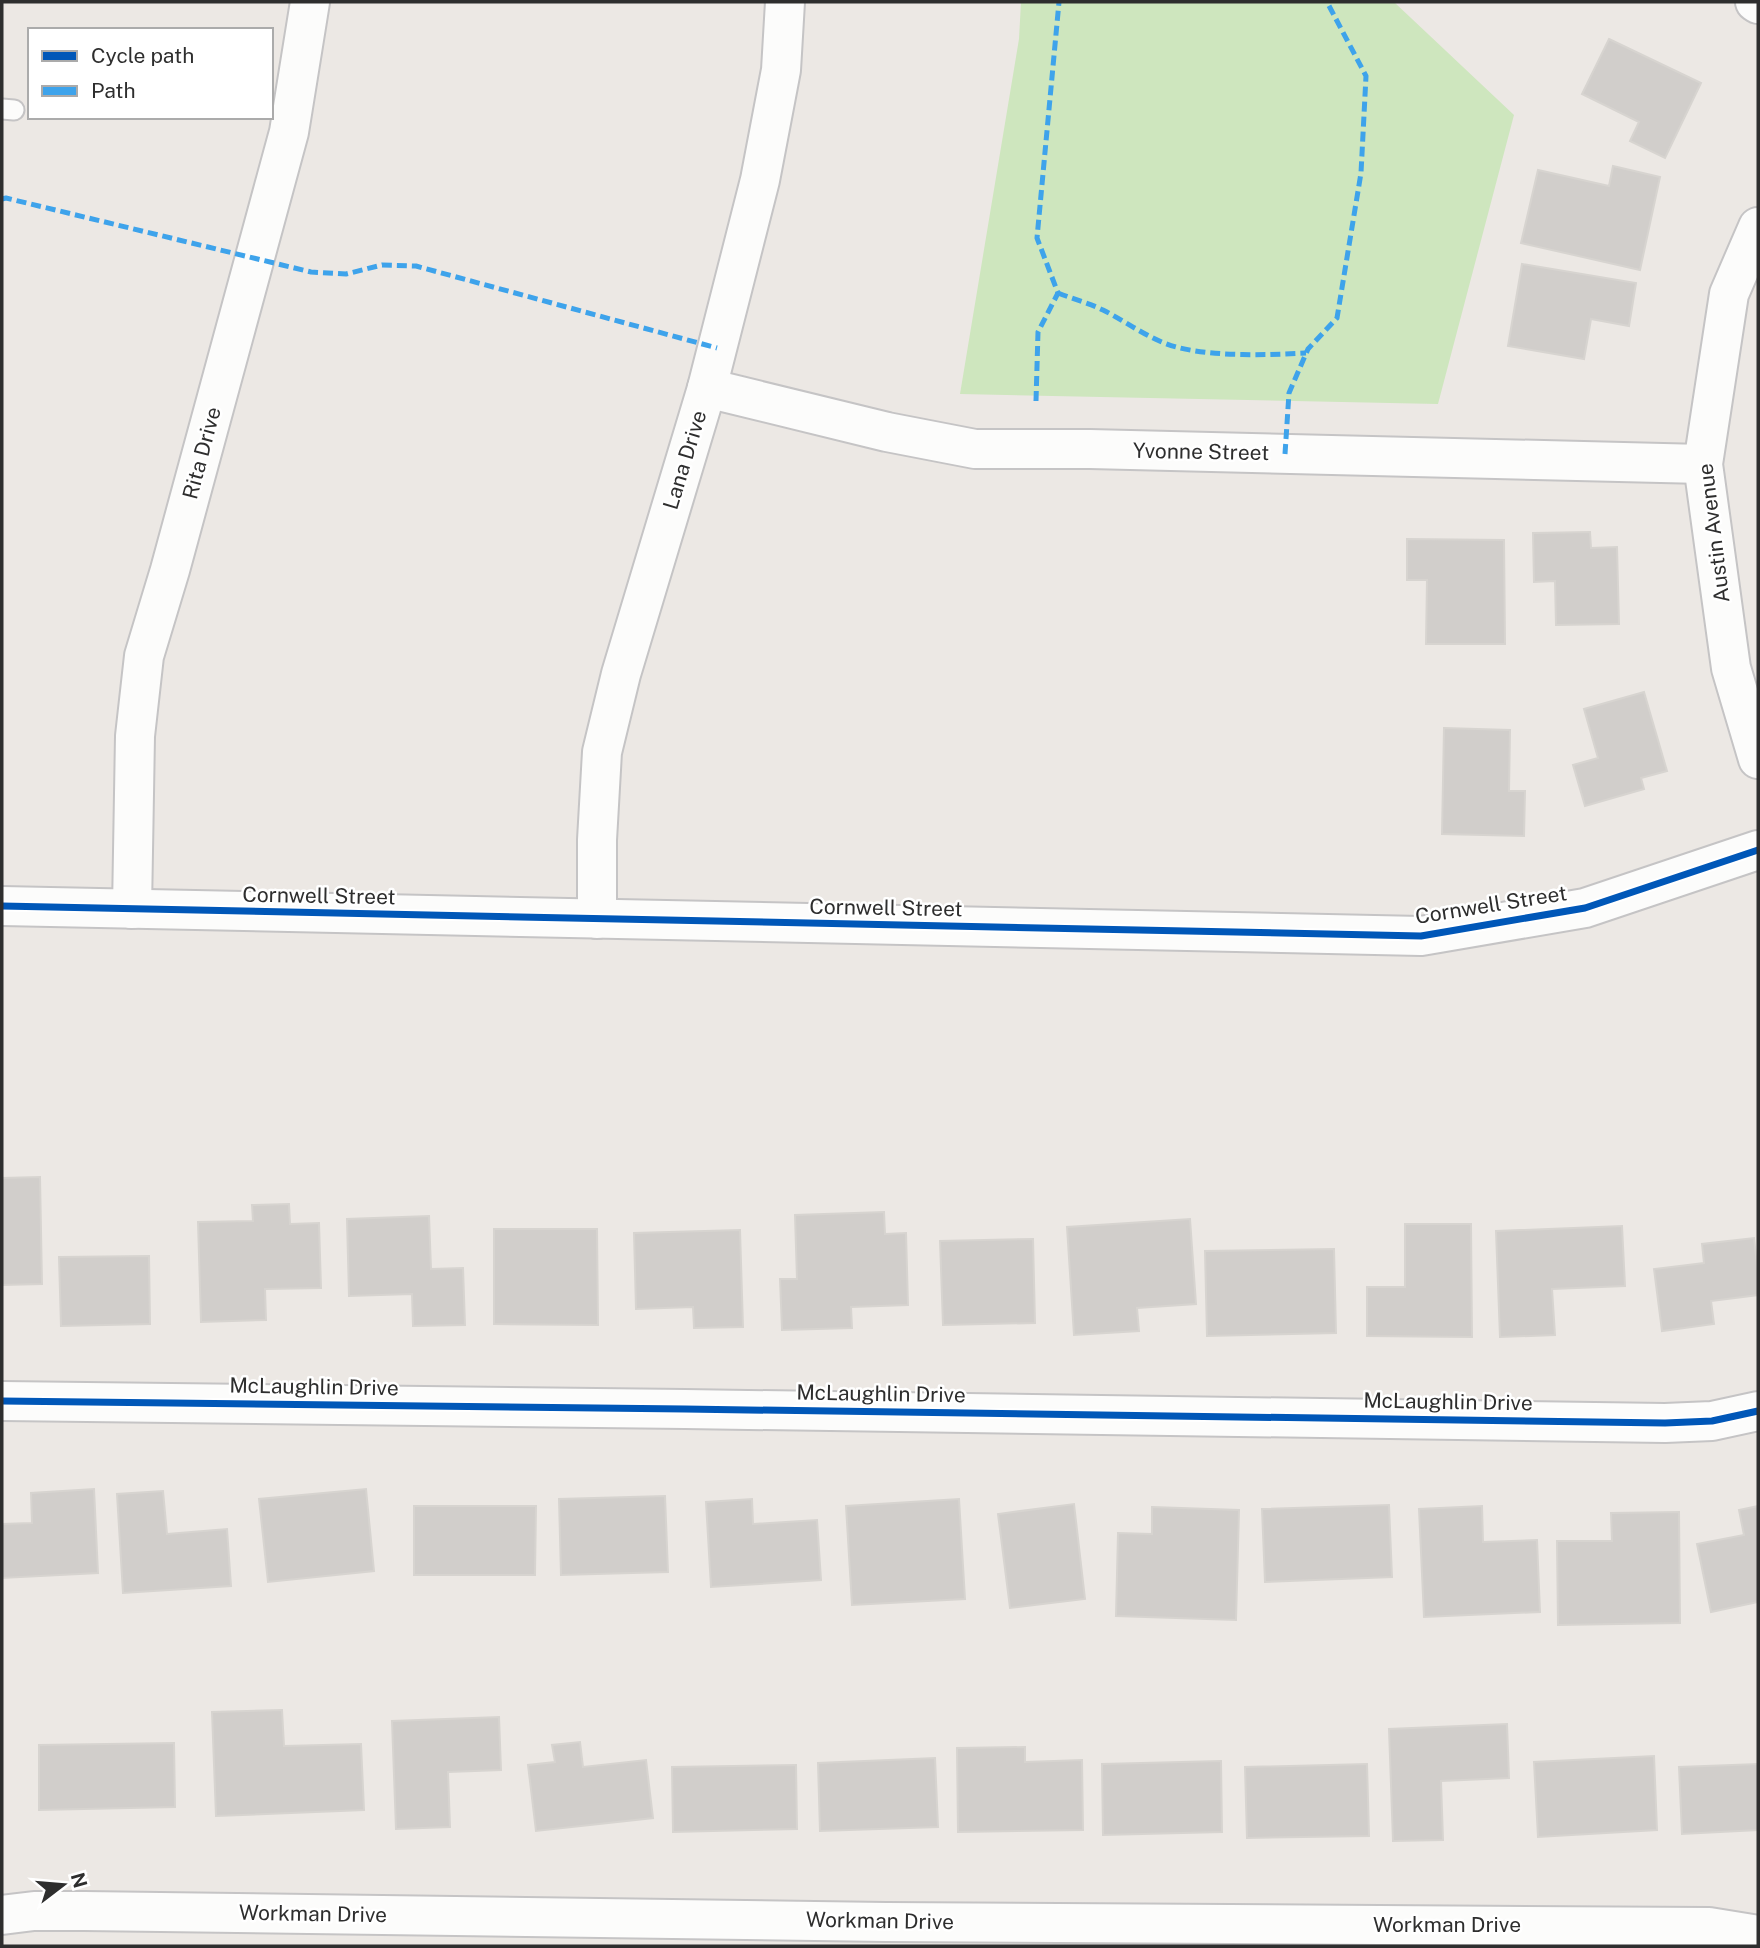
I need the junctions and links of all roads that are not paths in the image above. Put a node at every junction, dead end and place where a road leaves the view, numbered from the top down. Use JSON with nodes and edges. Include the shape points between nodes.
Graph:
{"nodes":[{"id":1,"x":310,"y":2,"type":"edge"},
{"id":2,"x":785,"y":2,"type":"edge"},
{"id":3,"x":1758,"y":227,"type":"edge"},
{"id":4,"x":707,"y":388,"type":"junction"},
{"id":5,"x":1703,"y":464,"type":"junction"},
{"id":6,"x":1758,"y":759,"type":"edge"},
{"id":7,"x":1758,"y":850,"type":"edge"},
{"id":8,"x":2,"y":906,"type":"edge"},
{"id":9,"x":132,"y":909,"type":"junction"},
{"id":10,"x":597,"y":919,"type":"junction"},
{"id":11,"x":2,"y":1401,"type":"edge"},
{"id":12,"x":1758,"y":1411,"type":"edge"},
{"id":13,"x":2,"y":1915,"type":"edge"},
{"id":14,"x":1758,"y":1935,"type":"edge"}],
"edges":[{"from":1,"to":9,"type":"street","name":"Rita Drive","via":[[289,132],[144,656],[135,736]]},
{"from":2,"to":4,"type":"street","name":"Lana Drive","via":[[781,70],[760,180]]},
{"from":3,"to":5,"type":"street","name":"Austin Avenue","via":[[1729,294]]},
{"from":4,"to":5,"type":"street","name":"Yvonne Street","via":[[975,449]]},
{"from":4,"to":10,"type":"street","name":"Lana Drive","via":[[621,674],[603,752]]},
{"from":5,"to":6,"type":"street","name":"Austin Avenue","via":[[1731,668]]},
{"from":7,"to":10,"type":"street","name":"Cornwell Street","via":[[1585,908],[1420,936]]},
{"from":8,"to":9,"type":"street","name":"Cornwell Street"},
{"from":9,"to":10,"type":"street","name":"Cornwell Street"},
{"from":11,"to":12,"type":"street","name":"McLaughlin Drive","via":[[1665,1423],[1712,1421]]},
{"from":13,"to":14,"type":"street","name":"Workman Drive","via":[[84,1911],[1695,1927]]}]}
